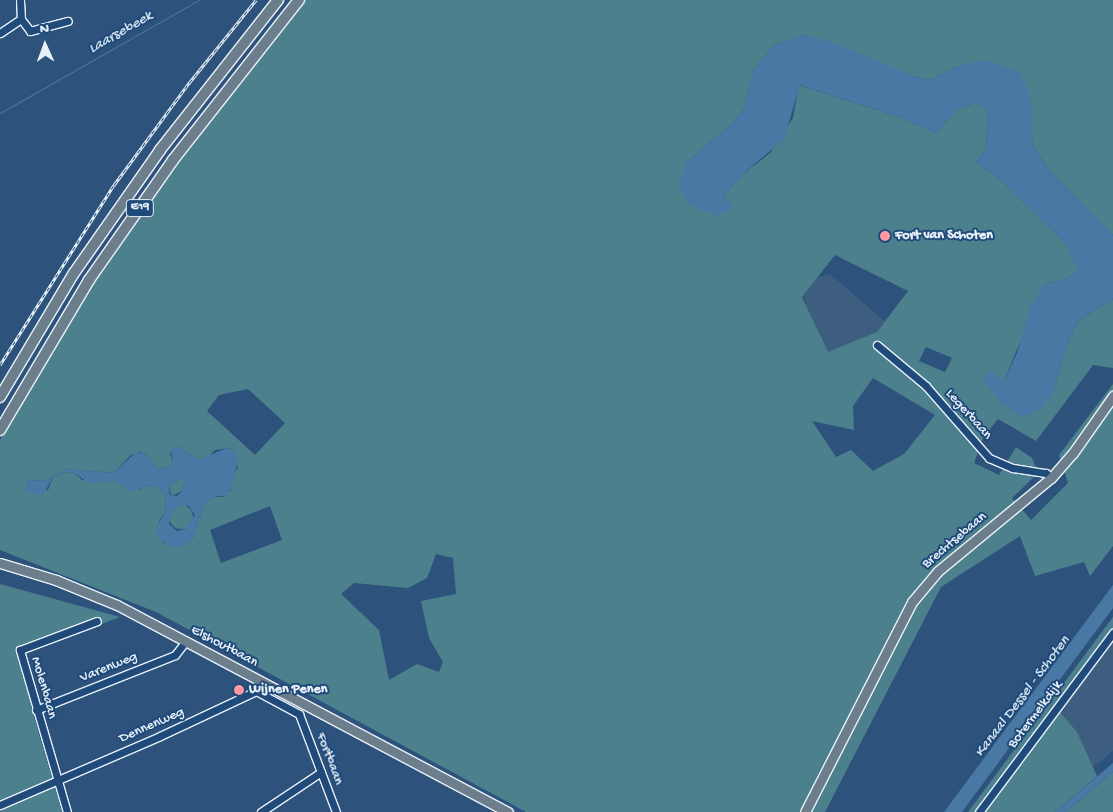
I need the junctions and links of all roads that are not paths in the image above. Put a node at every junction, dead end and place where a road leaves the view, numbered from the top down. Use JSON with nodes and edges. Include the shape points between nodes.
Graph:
{"nodes":[{"id":1,"x":20,"y":0,"type":"edge"},
{"id":2,"x":278,"y":0,"type":"edge"},
{"id":3,"x":299,"y":0,"type":"edge"},
{"id":4,"x":21,"y":19,"type":"junction"},
{"id":5,"x":68,"y":21,"type":"dead end"},
{"id":6,"x":0,"y":33,"type":"edge"},
{"id":7,"x":877,"y":345,"type":"dead end"},
{"id":8,"x":1113,"y":396,"type":"edge"},
{"id":9,"x":0,"y":397,"type":"edge"},
{"id":10,"x":0,"y":430,"type":"edge"},
{"id":11,"x":1051,"y":478,"type":"junction"},
{"id":12,"x":0,"y":563,"type":"edge"},
{"id":13,"x":97,"y":621,"type":"dead end"},
{"id":14,"x":1113,"y":633,"type":"edge"},
{"id":15,"x":185,"y":642,"type":"junction"},
{"id":16,"x":262,"y":684,"type":"junction"},
{"id":17,"x":256,"y":691,"type":"junction"},
{"id":18,"x":36,"y":710,"type":"junction"},
{"id":19,"x":321,"y":772,"type":"junction"},
{"id":20,"x":56,"y":780,"type":"junction"},
{"id":21,"x":0,"y":805,"type":"edge"},
{"id":22,"x":67,"y":812,"type":"edge"},
{"id":23,"x":261,"y":812,"type":"edge"},
{"id":24,"x":336,"y":812,"type":"edge"},
{"id":25,"x":508,"y":812,"type":"edge"},
{"id":26,"x":805,"y":812,"type":"edge"},
{"id":27,"x":979,"y":812,"type":"edge"}],
"edges":[{"from":1,"to":4,"type":"street"},
{"from":2,"to":9,"type":"highway","number":"E19","via":[[166,143],[74,273]]},
{"from":3,"to":10,"type":"highway","number":"E19","via":[[179,152],[89,280]]},
{"from":4,"to":5,"type":"street","via":[[30,31]]},
{"from":4,"to":6,"type":"street"},
{"from":7,"to":11,"type":"street","name":"Legerbaan","via":[[926,386],[989,458],[1013,468],[1046,473]]},
{"from":8,"to":11,"type":"main road","name":"Brechtsebaan","via":[[1073,454]]},
{"from":11,"to":26,"type":"main road","name":"Brechtsebaan","via":[[938,571],[912,602]]},
{"from":12,"to":15,"type":"main road","name":"Elshoutbaan","via":[[91,593]]},
{"from":13,"to":18,"type":"street","name":"Molenbaan","via":[[20,650]]},
{"from":14,"to":27,"type":"street","name":"Botermelkdijk"},
{"from":15,"to":16,"type":"main road","name":"Elshoutbaan"},
{"from":15,"to":18,"type":"street","name":"Varenweg","via":[[175,655]]},
{"from":16,"to":17,"type":"street"},
{"from":16,"to":25,"type":"main road","name":"Elshoutbaan"},
{"from":17,"to":19,"type":"street","name":"Fortbaan","via":[[299,714]]},
{"from":17,"to":20,"type":"street","name":"Dennenweg"},
{"from":18,"to":20,"type":"street","name":"Molenbaan"},
{"from":19,"to":23,"type":"street"},
{"from":19,"to":24,"type":"street","name":"Fortbaan"},
{"from":20,"to":21,"type":"street","name":"Dennenweg"},
{"from":20,"to":22,"type":"street","name":"Molenbaan"}]}
